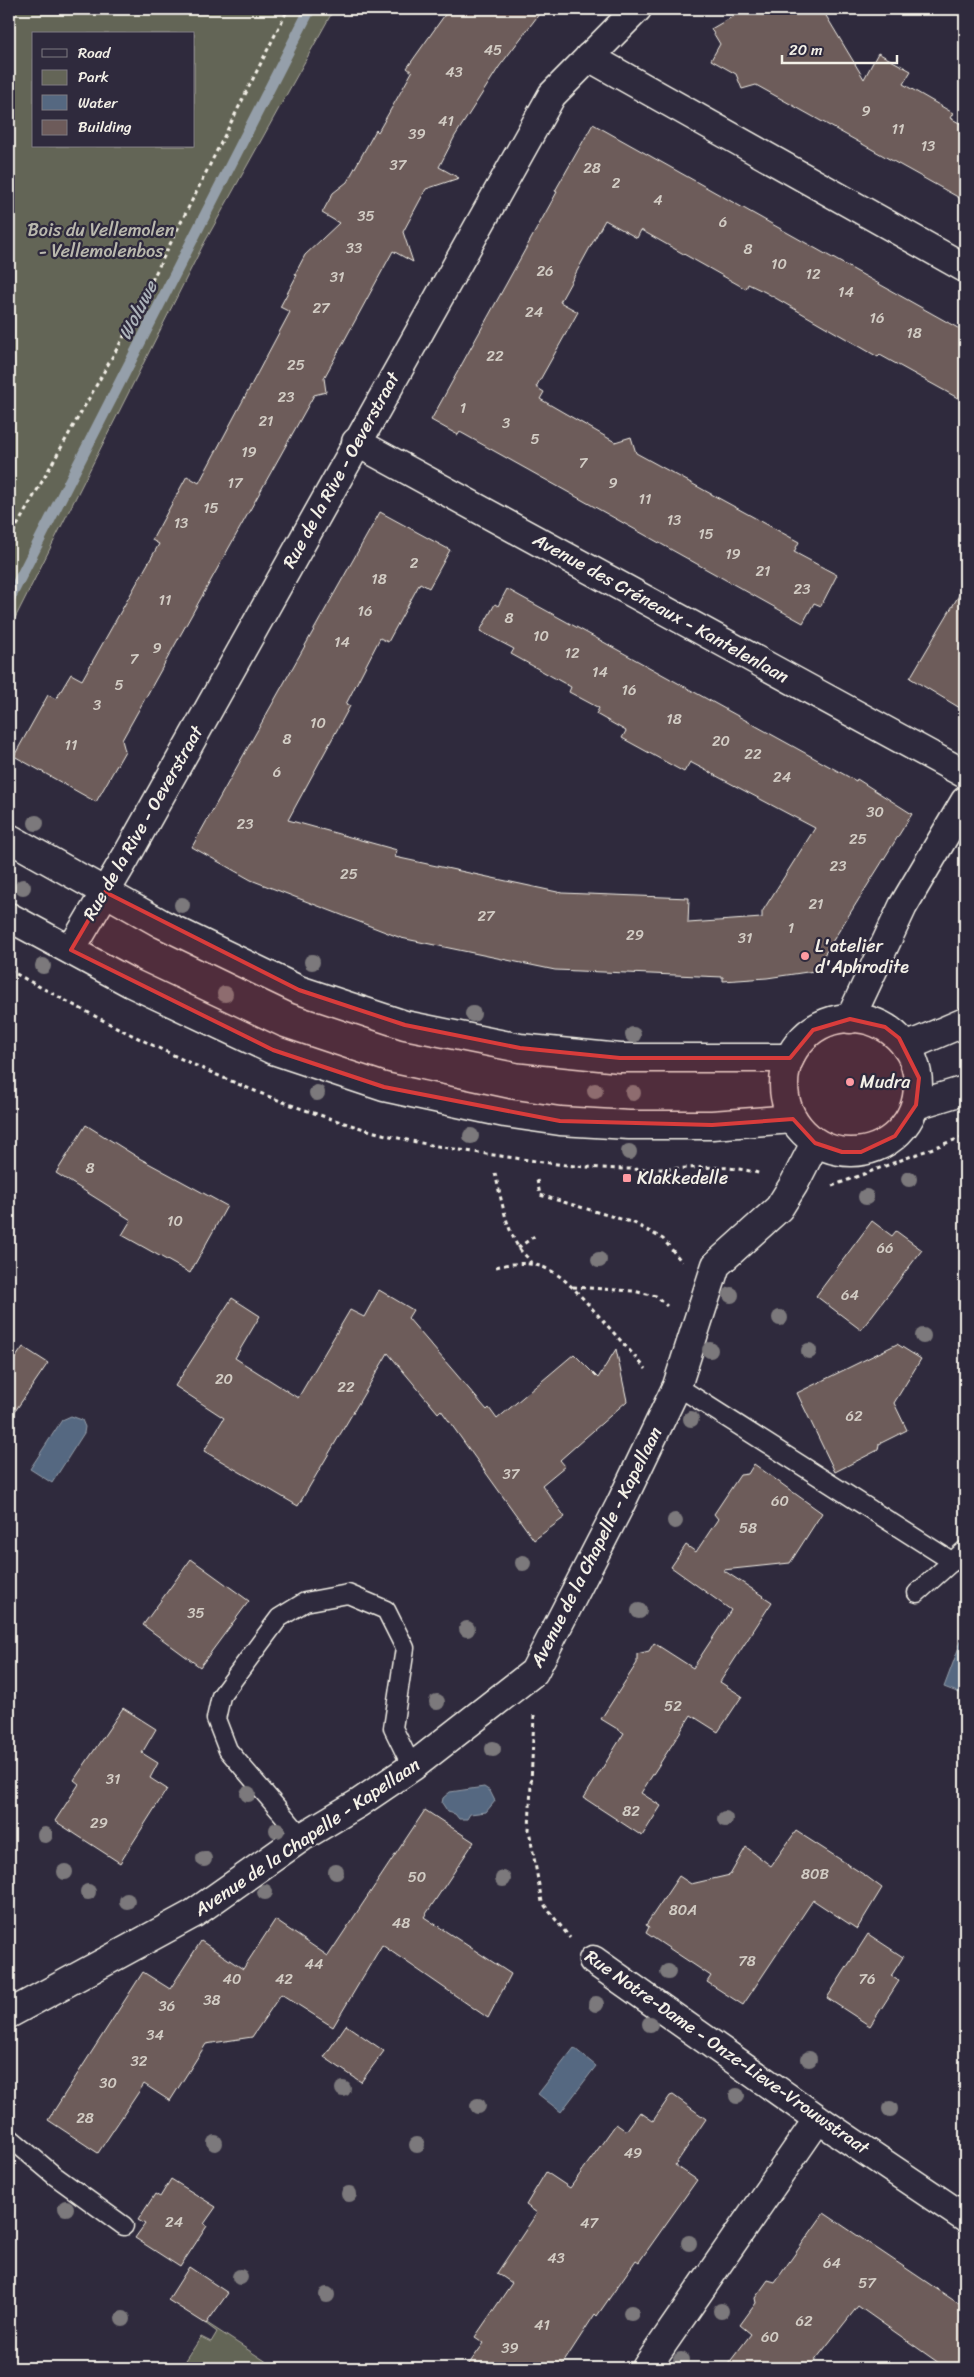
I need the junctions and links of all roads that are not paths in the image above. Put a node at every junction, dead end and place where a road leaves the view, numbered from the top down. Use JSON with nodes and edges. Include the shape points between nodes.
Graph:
{"nodes":[{"id":1,"x":637,"y":9,"type":"edge"},
{"id":2,"x":589,"y":57,"type":"junction"},
{"id":3,"x":965,"y":268,"type":"edge"},
{"id":4,"x":356,"y":442,"type":"junction"},
{"id":5,"x":965,"y":774,"type":"edge"},
{"id":6,"x":965,"y":801,"type":"edge"},
{"id":7,"x":9,"y":838,"type":"edge"},
{"id":8,"x":105,"y":892,"type":"junction"},
{"id":9,"x":9,"y":917,"type":"edge"},
{"id":10,"x":71,"y":950,"type":"junction"},
{"id":11,"x":850,"y":1018,"type":"junction"},
{"id":12,"x":965,"y":1022,"type":"edge"},
{"id":13,"x":906,"y":1047,"type":"junction"},
{"id":14,"x":790,"y":1058,"type":"junction"},
{"id":15,"x":965,"y":1090,"type":"edge"},
{"id":16,"x":916,"y":1105,"type":"junction"},
{"id":17,"x":793,"y":1119,"type":"junction"},
{"id":18,"x":815,"y":1143,"type":"junction"},
{"id":19,"x":677,"y":1386,"type":"junction"},
{"id":20,"x":959,"y":1556,"type":"edge"},
{"id":21,"x":917,"y":1593,"type":"dead end"},
{"id":22,"x":412,"y":1767,"type":"junction"},
{"id":23,"x":302,"y":1837,"type":"junction"},
{"id":24,"x":593,"y":1960,"type":"road end"},
{"id":25,"x":9,"y":2014,"type":"edge"},
{"id":26,"x":818,"y":2119,"type":"junction"},
{"id":27,"x":9,"y":2138,"type":"edge"},
{"id":28,"x":965,"y":2218,"type":"edge"},
{"id":29,"x":124,"y":2226,"type":"dead end"},
{"id":30,"x":646,"y":2368,"type":"edge"}],
"edges":[{"from":1,"to":2,"type":"street","name":"Rue de la Rive - Oeverstraat"},
{"from":2,"to":3,"type":"street"},
{"from":2,"to":4,"type":"street","name":"Rue de la Rive - Oeverstraat","via":[[552,95]]},
{"from":4,"to":5,"type":"street","name":"Avenue des Créneaux - Kantelenlaan"},
{"from":4,"to":8,"type":"street","name":"Rue de la Rive - Oeverstraat"},
{"from":6,"to":11,"type":"street","via":[[903,906]]},
{"from":7,"to":8,"type":"street"},
{"from":8,"to":10,"type":"street","name":"Rue de la Rive - Oeverstraat"},
{"from":8,"to":14,"type":"street","via":[[162,924],[299,990],[405,1025],[520,1048],[620,1058]]},
{"from":9,"to":10,"type":"street"},
{"from":10,"to":17,"type":"street","via":[[131,983],[274,1050],[384,1087],[560,1122],[712,1125]]},
{"from":11,"to":13,"type":"street","via":[[868,1020],[885,1027]]},
{"from":11,"to":14,"type":"street","via":[[813,1030]]},
{"from":12,"to":13,"type":"street"},
{"from":13,"to":16,"type":"street","via":[[918,1078]]},
{"from":14,"to":17,"type":"street","via":[[784,1091]]},
{"from":15,"to":16,"type":"street"},
{"from":16,"to":18,"type":"street","via":[[908,1122],[879,1146],[861,1152],[842,1152]]},
{"from":17,"to":18,"type":"street"},
{"from":18,"to":19,"type":"street","name":"Avenue de la Chapelle - Kapellaan","via":[[779,1208],[716,1265]]},
{"from":19,"to":20,"type":"lane"},
{"from":19,"to":22,"type":"street","name":"Avenue de la Chapelle - Kapellaan","via":[[534,1672]]},
{"from":20,"to":21,"type":"lane"},
{"from":22,"to":23,"type":"street","name":"Avenue de la Chapelle - Kapellaan"},
{"from":22,"to":23,"type":"lane","via":[[392,1728],[405,1648],[386,1610],[348,1594],[305,1602],[285,1614],[221,1696],[216,1719],[228,1750]]},
{"from":23,"to":25,"type":"street","name":"Avenue de la Chapelle - Kapellaan","via":[[193,1914]]},
{"from":24,"to":26,"type":"street","name":"Rue Notre-Dame - Onze-Lieve-Vrouwstraat"},
{"from":26,"to":28,"type":"street","name":"Rue Notre-Dame - Onze-Lieve-Vrouwstraat"},
{"from":26,"to":30,"type":"street"},
{"from":27,"to":29,"type":"lane"}]}
